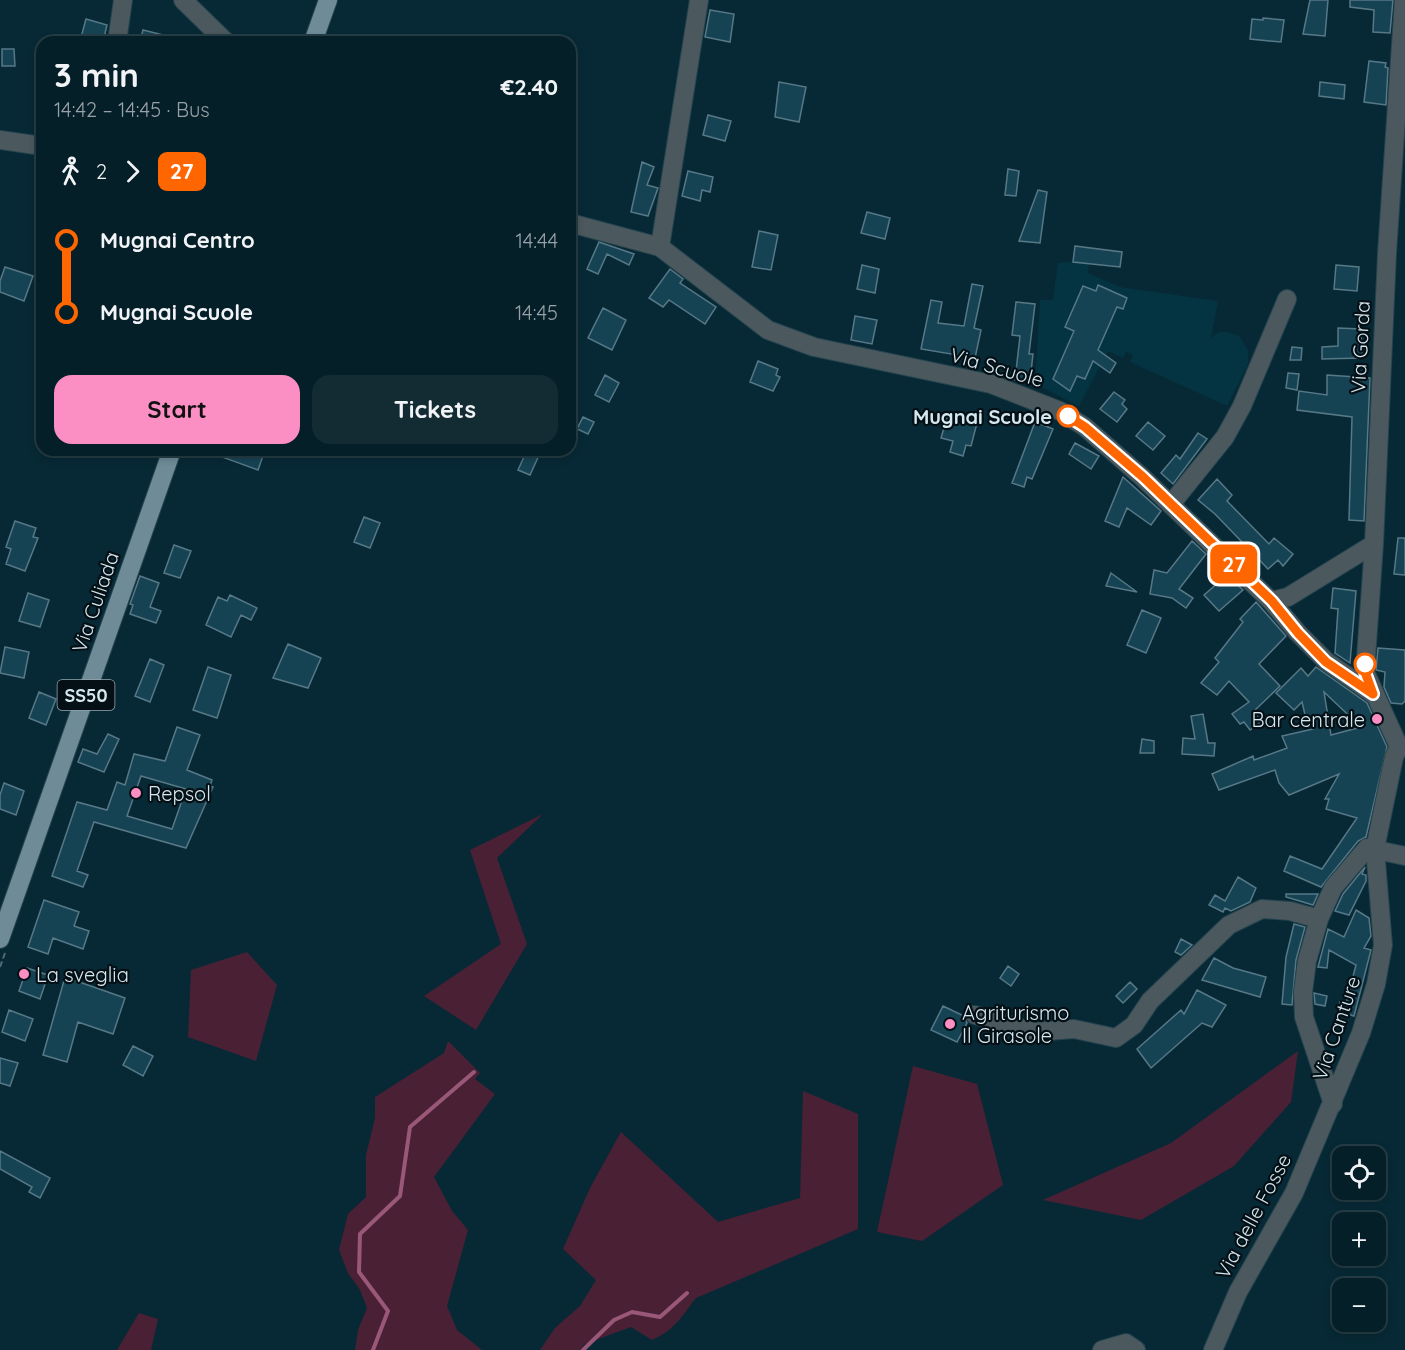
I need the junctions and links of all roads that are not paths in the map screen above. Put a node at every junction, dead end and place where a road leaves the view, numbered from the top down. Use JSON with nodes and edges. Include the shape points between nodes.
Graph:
{"nodes":[{"id":1,"x":123,"y":0,"type":"edge"},
{"id":2,"x":183,"y":0,"type":"edge"},
{"id":3,"x":328,"y":0,"type":"edge"},
{"id":4,"x":699,"y":0,"type":"edge"},
{"id":5,"x":1404,"y":0,"type":"edge"},
{"id":6,"x":118,"y":36,"type":"edge"},
{"id":7,"x":220,"y":36,"type":"edge"},
{"id":8,"x":316,"y":36,"type":"edge"},
{"id":9,"x":0,"y":140,"type":"edge"},
{"id":10,"x":36,"y":145,"type":"edge"},
{"id":11,"x":576,"y":225,"type":"edge"},
{"id":12,"x":660,"y":247,"type":"junction"},
{"id":13,"x":1287,"y":299,"type":"dead end"},
{"id":14,"x":170,"y":456,"type":"edge"},
{"id":15,"x":1172,"y":504,"type":"junction"},
{"id":16,"x":1374,"y":544,"type":"junction"},
{"id":17,"x":1272,"y":601,"type":"junction"},
{"id":18,"x":1373,"y":694,"type":"junction"},
{"id":19,"x":1400,"y":758,"type":"edge"},
{"id":20,"x":1375,"y":849,"type":"junction"},
{"id":21,"x":1405,"y":856,"type":"edge"},
{"id":22,"x":1319,"y":919,"type":"junction"},
{"id":23,"x":0,"y":939,"type":"edge"},
{"id":24,"x":975,"y":1015,"type":"dead end"},
{"id":25,"x":1333,"y":1104,"type":"junction"},
{"id":26,"x":1102,"y":1350,"type":"edge"},
{"id":27,"x":1136,"y":1350,"type":"edge"},
{"id":28,"x":1213,"y":1350,"type":"edge"}],
"edges":[{"from":1,"to":6,"type":"street"},
{"from":2,"to":7,"type":"street"},
{"from":3,"to":8,"type":"main road"},
{"from":4,"to":12,"type":"street"},
{"from":5,"to":16,"type":"street","name":"Via Gorda","via":[[1387,253]]},
{"from":9,"to":10,"type":"street"},
{"from":11,"to":12,"type":"street","name":"Via Scuole"},
{"from":12,"to":15,"type":"street","name":"Via Scuole","via":[[768,330],[814,347],[991,384],[1060,411],[1085,427]]},
{"from":13,"to":15,"type":"street","via":[[1225,437]]},
{"from":14,"to":23,"type":"main road","name":"Via Culiada","number":"SS50"},
{"from":15,"to":17,"type":"street","name":"Via Scuole"},
{"from":16,"to":17,"type":"street","via":[[1287,597]]},
{"from":16,"to":18,"type":"street","name":"Via Gorda","via":[[1365,672]]},
{"from":17,"to":18,"type":"street","name":"Via Scuole","via":[[1326,662]]},
{"from":18,"to":19,"type":"street","name":"Via Canture","via":[[1399,747]]},
{"from":19,"to":20,"type":"street","name":"Via Canture"},
{"from":20,"to":21,"type":"street"},
{"from":20,"to":22,"type":"street","name":"Via Canture","via":[[1367,848],[1333,888]]},
{"from":20,"to":25,"type":"street","name":"Via Canture","via":[[1383,945],[1361,1033]]},
{"from":22,"to":24,"type":"street","via":[[1262,909],[1229,925],[1116,1038],[1074,1029],[1034,1032]]},
{"from":22,"to":25,"type":"street","name":"Via Canture","via":[[1307,961],[1304,1017]]},
{"from":25,"to":28,"type":"street","name":"Via delle Fosse","via":[[1294,1193],[1238,1292]]},
{"from":26,"to":27,"type":"street","via":[[1126,1343]]}]}
